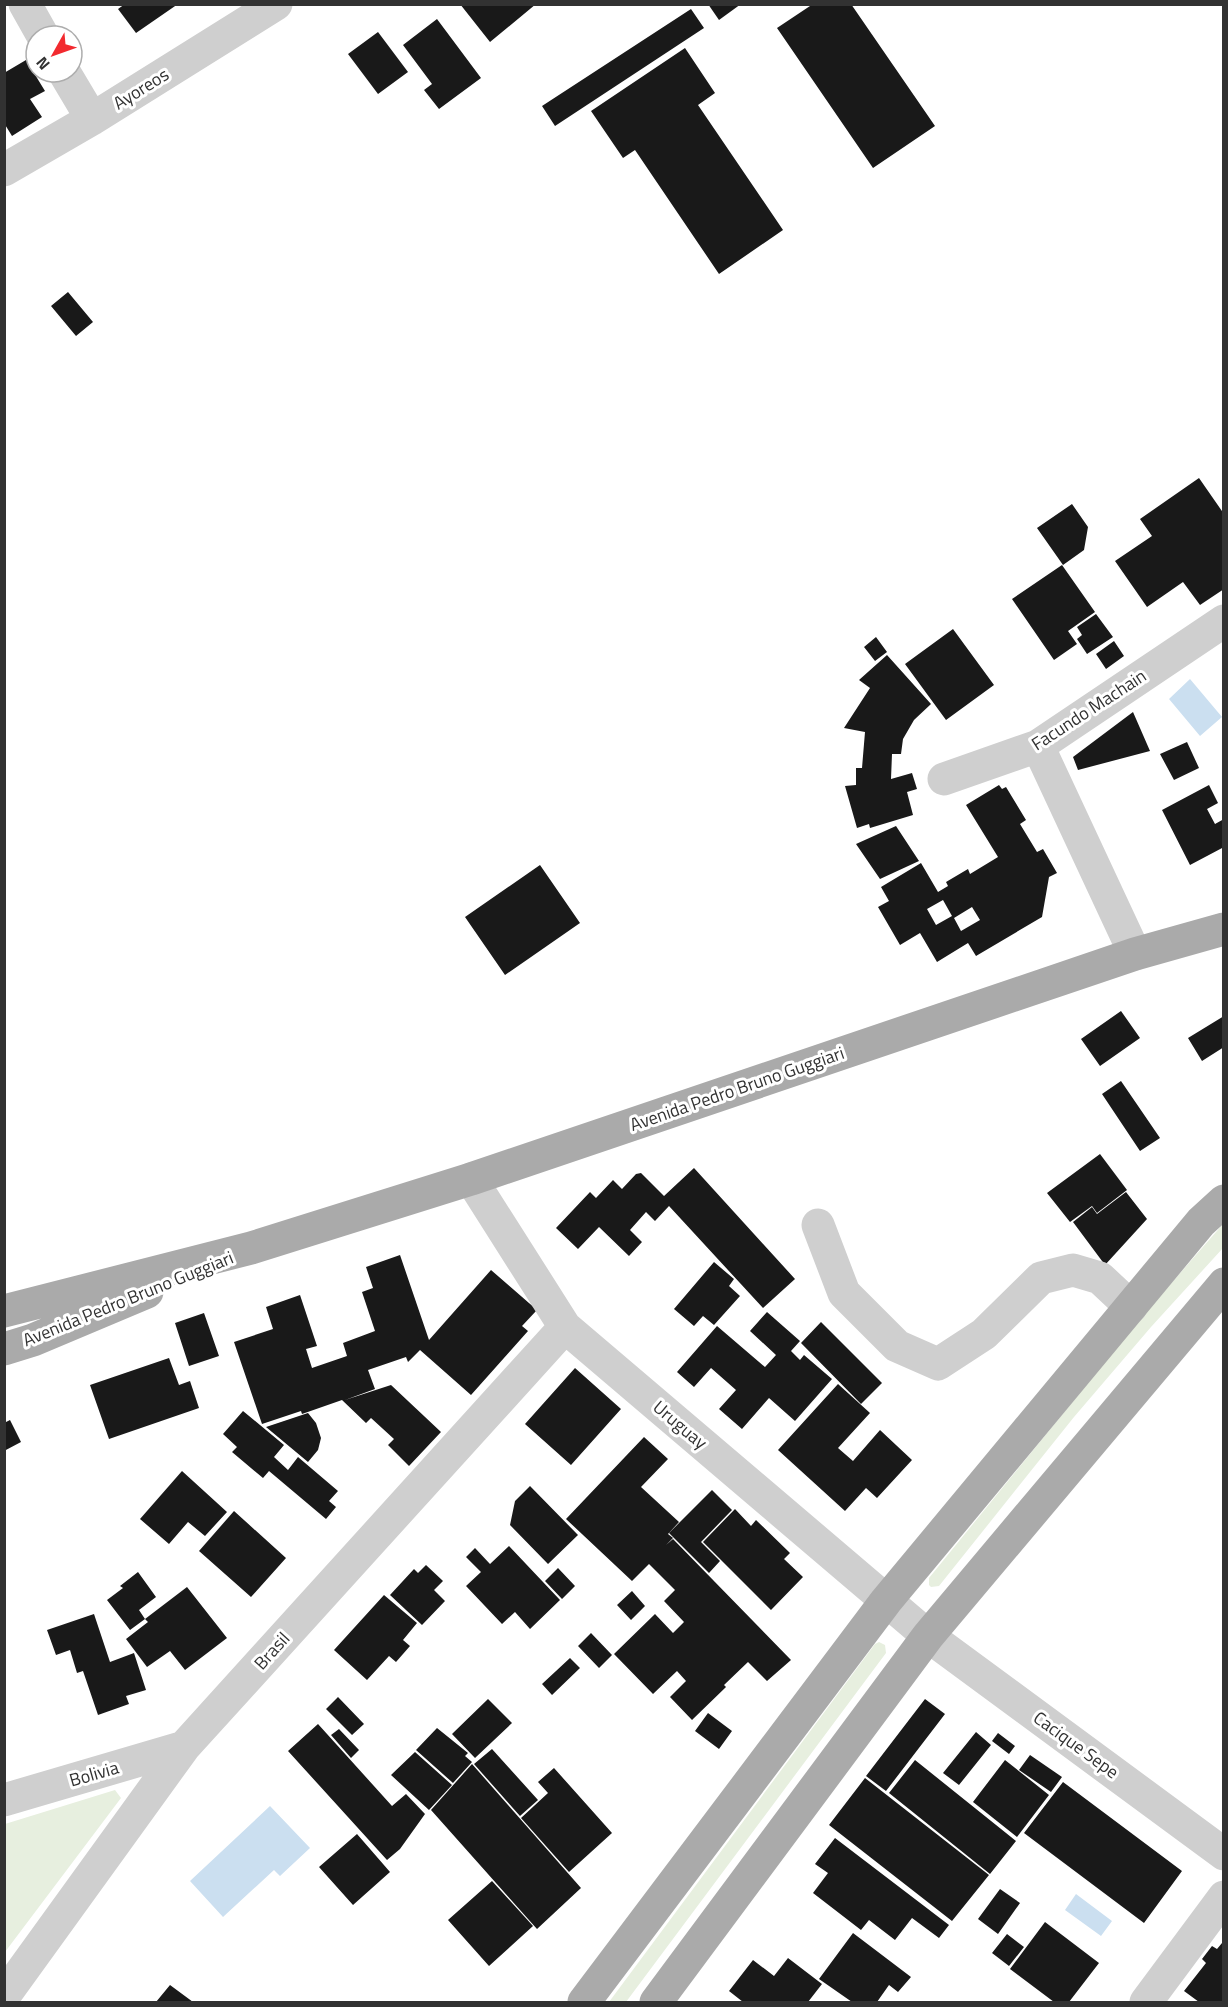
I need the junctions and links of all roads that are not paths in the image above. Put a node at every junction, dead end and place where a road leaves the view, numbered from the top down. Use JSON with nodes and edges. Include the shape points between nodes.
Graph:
{"nodes":[{"id":1,"x":25,"y":4,"type":"edge"},
{"id":2,"x":276,"y":4,"type":"edge"},
{"id":3,"x":36,"y":24,"type":"edge"},
{"id":4,"x":71,"y":84,"type":"edge"},
{"id":5,"x":92,"y":119,"type":"junction"},
{"id":6,"x":4,"y":170,"type":"edge"},
{"id":7,"x":1224,"y":621,"type":"edge"},
{"id":8,"x":1038,"y":746,"type":"junction"},
{"id":9,"x":944,"y":779,"type":"dead end"},
{"id":10,"x":1224,"y":929,"type":"edge"},
{"id":11,"x":1135,"y":954,"type":"junction"},
{"id":12,"x":471,"y":1179,"type":"junction"},
{"id":13,"x":1224,"y":1201,"type":"edge"},
{"id":14,"x":818,"y":1225,"type":"dead end"},
{"id":15,"x":251,"y":1248,"type":"junction"},
{"id":16,"x":1224,"y":1284,"type":"edge"},
{"id":17,"x":1131,"y":1307,"type":"junction"},
{"id":18,"x":4,"y":1311,"type":"edge"},
{"id":19,"x":565,"y":1327,"type":"junction"},
{"id":20,"x":4,"y":1349,"type":"edge"},
{"id":21,"x":886,"y":1601,"type":"junction"},
{"id":22,"x":928,"y":1636,"type":"junction"},
{"id":23,"x":184,"y":1747,"type":"junction"},
{"id":24,"x":4,"y":1800,"type":"edge"},
{"id":25,"x":1224,"y":1854,"type":"edge"},
{"id":26,"x":1224,"y":1897,"type":"edge"},
{"id":27,"x":4,"y":1996,"type":"edge"},
{"id":28,"x":584,"y":2002,"type":"edge"},
{"id":29,"x":656,"y":2002,"type":"edge"},
{"id":30,"x":1146,"y":2002,"type":"edge"}],
"edges":[{"from":1,"to":3,"type":"street"},
{"from":2,"to":5,"type":"street","name":"Ayoreos"},
{"from":4,"to":5,"type":"street"},
{"from":5,"to":6,"type":"street","name":"Ayoreos"},
{"from":7,"to":8,"type":"street","name":"Facundo Machain"},
{"from":8,"to":9,"type":"street","name":"Facundo Machain"},
{"from":8,"to":11,"type":"street"},
{"from":10,"to":11,"type":"main road","name":"Avenida Pedro Bruno Guggiari"},
{"from":11,"to":12,"type":"main road","name":"Avenida Pedro Bruno Guggiari"},
{"from":12,"to":15,"type":"main road","name":"Avenida Pedro Bruno Guggiari"},
{"from":12,"to":19,"type":"street","name":"Uruguay"},
{"from":13,"to":17,"type":"main road"},
{"from":14,"to":17,"type":"street","via":[[844,1293],[897,1346],[939,1364],[984,1334],[1041,1278],[1073,1270],[1100,1278]]},
{"from":15,"to":18,"type":"main road","name":"Avenida Pedro Bruno Guggiari"},
{"from":15,"to":20,"type":"main road","name":"Avenida Pedro Bruno Guggiari"},
{"from":16,"to":22,"type":"main road"},
{"from":17,"to":21,"type":"main road"},
{"from":19,"to":21,"type":"street","name":"Uruguay"},
{"from":19,"to":23,"type":"street","name":"Brasil"},
{"from":21,"to":22,"type":"street","name":"Uruguay"},
{"from":21,"to":28,"type":"main road"},
{"from":22,"to":25,"type":"street","name":"Cacique Sepe"},
{"from":22,"to":29,"type":"main road"},
{"from":23,"to":24,"type":"street","name":"Bolivia"},
{"from":23,"to":27,"type":"street","name":"Brasil"},
{"from":26,"to":30,"type":"street"}]}
